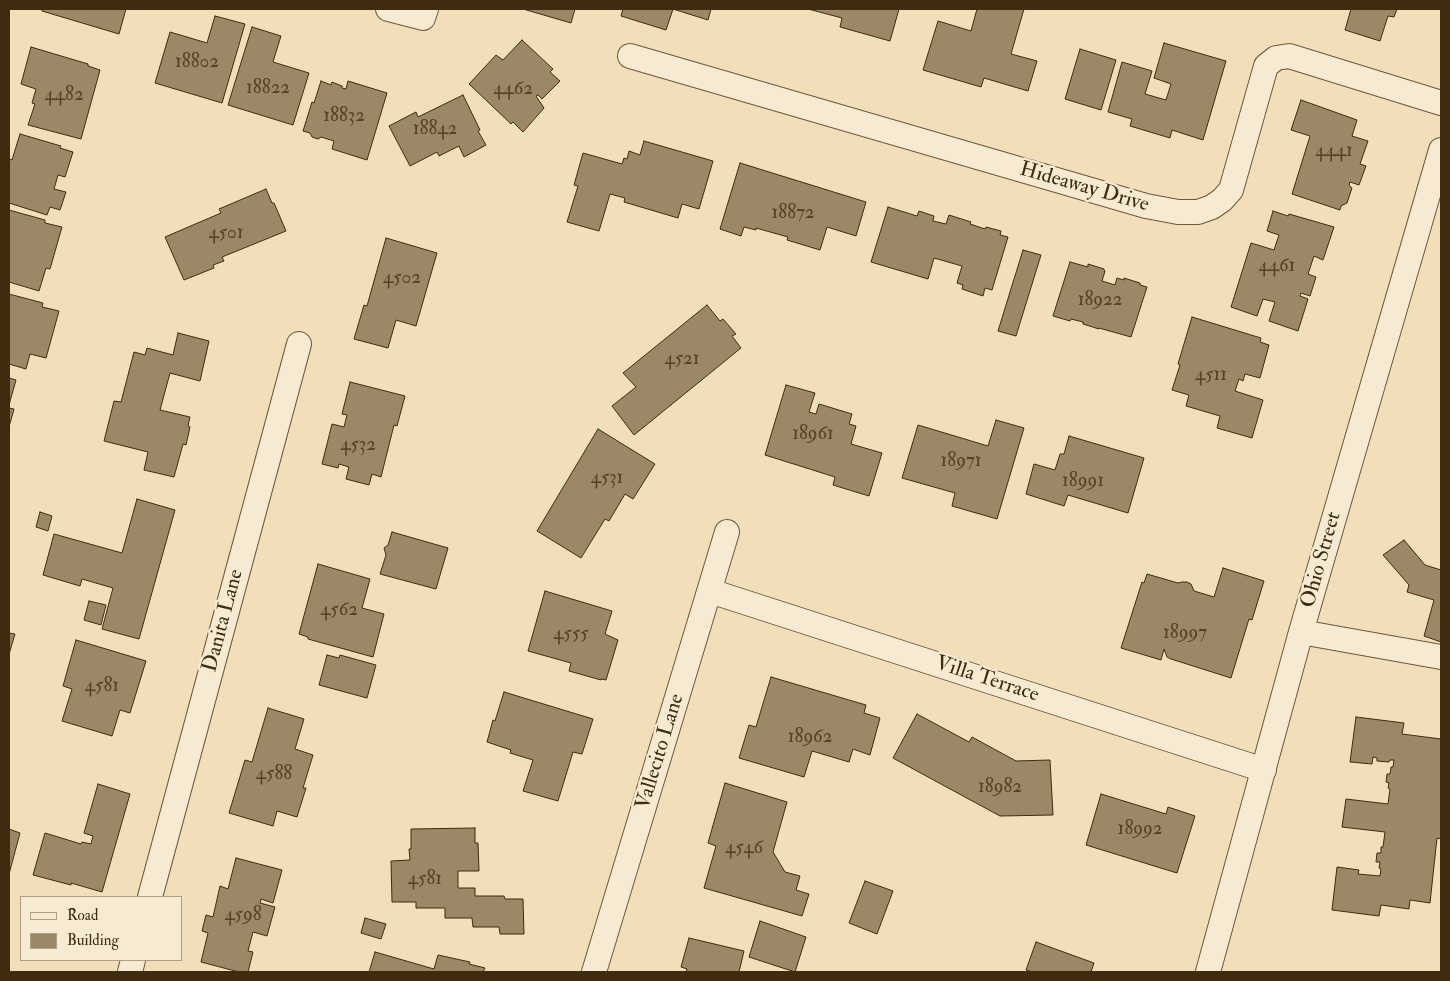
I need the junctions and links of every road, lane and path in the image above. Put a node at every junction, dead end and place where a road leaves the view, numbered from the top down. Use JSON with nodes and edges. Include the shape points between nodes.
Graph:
{"nodes":[{"id":1,"x":388,"y":9,"type":"edge"},
{"id":2,"x":424,"y":13,"type":"edge"},
{"id":3,"x":630,"y":56,"type":"dead end"},
{"id":4,"x":1441,"y":103,"type":"edge"},
{"id":5,"x":1441,"y":150,"type":"edge"},
{"id":6,"x":299,"y":344,"type":"dead end"},
{"id":7,"x":727,"y":532,"type":"dead end"},
{"id":8,"x":710,"y":591,"type":"junction"},
{"id":9,"x":1301,"y":632,"type":"junction"},
{"id":10,"x":1441,"y":657,"type":"edge"},
{"id":11,"x":1264,"y":770,"type":"junction"},
{"id":12,"x":150,"y":896,"type":"edge"},
{"id":13,"x":594,"y":972,"type":"edge"},
{"id":14,"x":1208,"y":972,"type":"edge"}],
"edges":[{"from":1,"to":2,"type":"street"},
{"from":3,"to":4,"type":"street","name":"Hideaway Drive","via":[[1146,206],[1178,212],[1198,212],[1212,207],[1231,190],[1266,66],[1276,58],[1289,56]]},
{"from":5,"to":9,"type":"street","name":"Ohio Street"},
{"from":6,"to":12,"type":"street","name":"Danita Lane"},
{"from":7,"to":8,"type":"street","name":"Vallecito Lane"},
{"from":8,"to":11,"type":"street","name":"Villa Terrace"},
{"from":8,"to":13,"type":"street","name":"Vallecito Lane"},
{"from":9,"to":10,"type":"street"},
{"from":9,"to":11,"type":"street","name":"Ohio Street"},
{"from":11,"to":14,"type":"street","name":"Ohio Street"}]}
